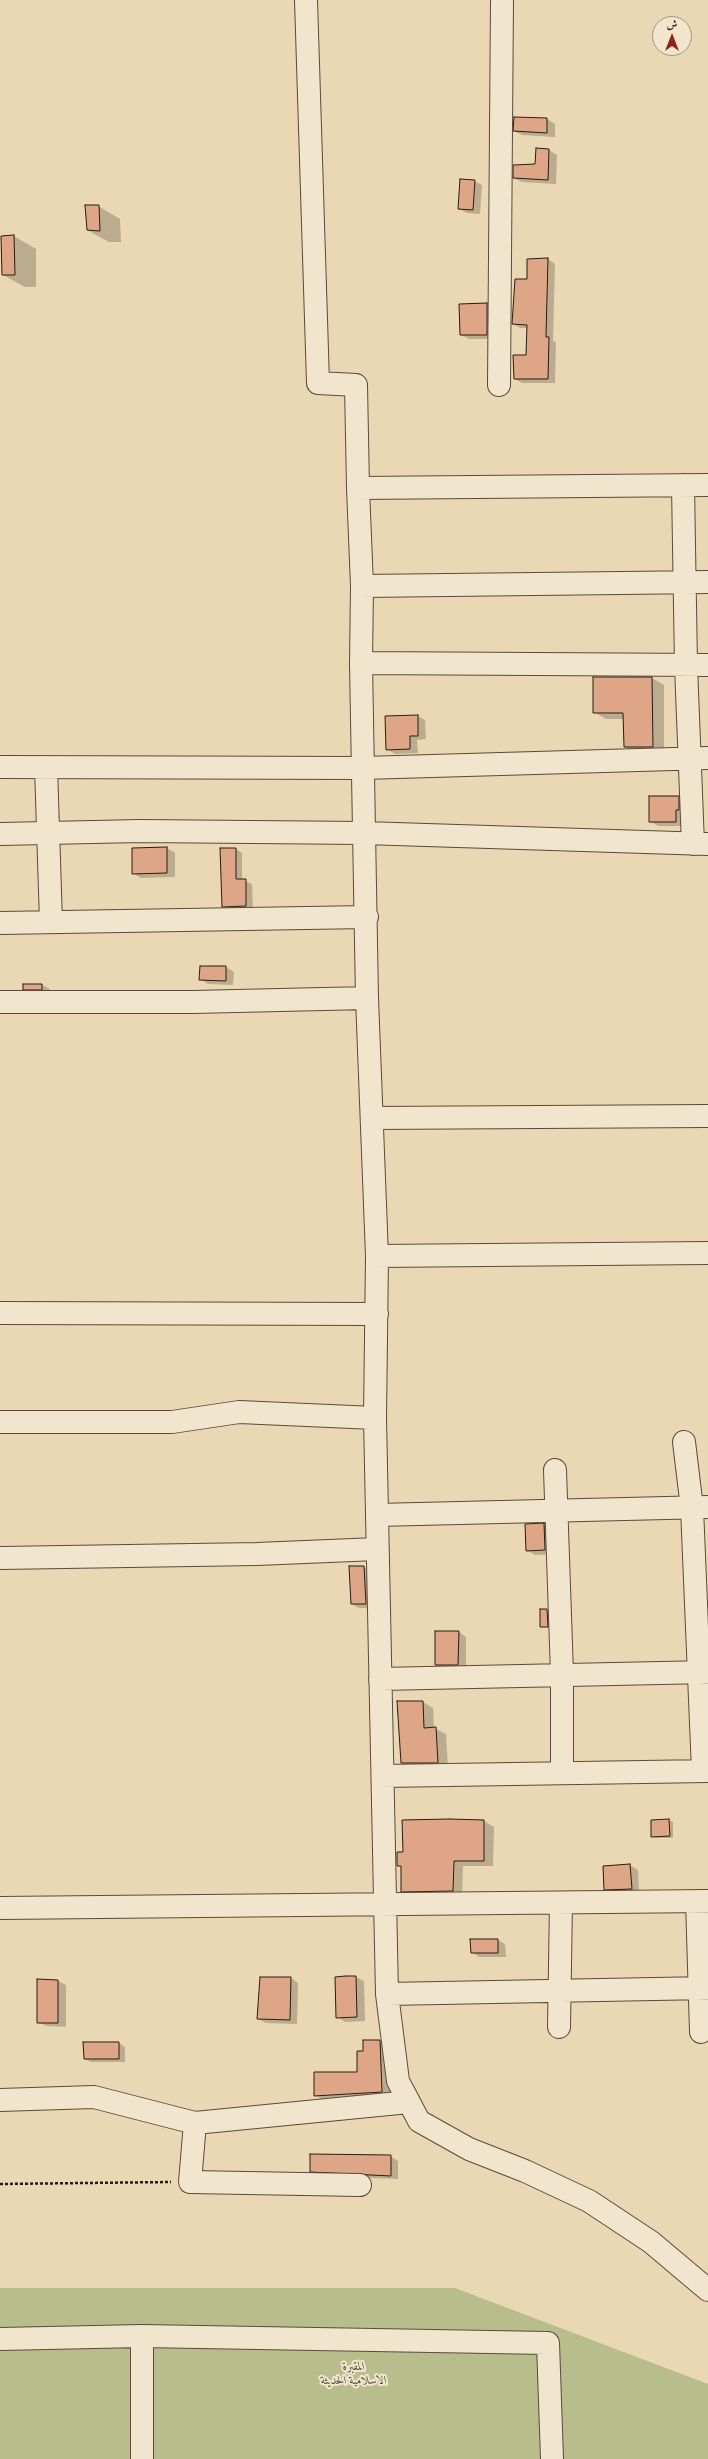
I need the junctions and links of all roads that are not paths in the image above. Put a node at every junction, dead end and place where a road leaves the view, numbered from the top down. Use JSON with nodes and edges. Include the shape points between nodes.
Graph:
{"nodes":[{"id":1,"x":306,"y":0,"type":"edge"},
{"id":2,"x":502,"y":0,"type":"edge"},
{"id":3,"x":499,"y":385,"type":"dead end"},
{"id":4,"x":708,"y":484,"type":"edge"},
{"id":5,"x":683,"y":485,"type":"junction"},
{"id":6,"x":358,"y":488,"type":"junction"},
{"id":7,"x":708,"y":582,"type":"edge"},
{"id":8,"x":685,"y":583,"type":"junction"},
{"id":9,"x":362,"y":586,"type":"junction"},
{"id":10,"x":361,"y":663,"type":"junction"},
{"id":11,"x":708,"y":665,"type":"edge"},
{"id":12,"x":686,"y":666,"type":"junction"},
{"id":13,"x":699,"y":758,"type":"edge"},
{"id":14,"x":0,"y":767,"type":"edge"},
{"id":15,"x":46,"y":767,"type":"junction"},
{"id":16,"x":363,"y":768,"type":"junction"},
{"id":17,"x":48,"y":833,"type":"junction"},
{"id":18,"x":364,"y":833,"type":"junction"},
{"id":19,"x":0,"y":834,"type":"edge"},
{"id":20,"x":701,"y":844,"type":"edge"},
{"id":21,"x":367,"y":917,"type":"junction"},
{"id":22,"x":51,"y":922,"type":"junction"},
{"id":23,"x":0,"y":923,"type":"edge"},
{"id":24,"x":367,"y":998,"type":"junction"},
{"id":25,"x":0,"y":1002,"type":"edge"},
{"id":26,"x":708,"y":1116,"type":"edge"},
{"id":27,"x":372,"y":1118,"type":"junction"},
{"id":28,"x":708,"y":1253,"type":"edge"},
{"id":29,"x":377,"y":1256,"type":"junction"},
{"id":30,"x":0,"y":1314,"type":"edge"},
{"id":31,"x":377,"y":1314,"type":"junction"},
{"id":32,"x":375,"y":1418,"type":"junction"},
{"id":33,"x":0,"y":1422,"type":"edge"},
{"id":34,"x":684,"y":1442,"type":"dead end"},
{"id":35,"x":555,"y":1470,"type":"dead end"},
{"id":36,"x":700,"y":1508,"type":"edge"},
{"id":37,"x":556,"y":1511,"type":"junction"},
{"id":38,"x":377,"y":1515,"type":"junction"},
{"id":39,"x":377,"y":1549,"type":"junction"},
{"id":40,"x":0,"y":1558,"type":"edge"},
{"id":41,"x":703,"y":1672,"type":"edge"},
{"id":42,"x":562,"y":1674,"type":"junction"},
{"id":43,"x":380,"y":1679,"type":"junction"},
{"id":44,"x":706,"y":1771,"type":"edge"},
{"id":45,"x":562,"y":1773,"type":"junction"},
{"id":46,"x":382,"y":1776,"type":"junction"},
{"id":47,"x":702,"y":1901,"type":"edge"},
{"id":48,"x":561,"y":1903,"type":"junction"},
{"id":49,"x":385,"y":1905,"type":"junction"},
{"id":50,"x":0,"y":1908,"type":"edge"},
{"id":51,"x":704,"y":1988,"type":"edge"},
{"id":52,"x":559,"y":1991,"type":"junction"},
{"id":53,"x":388,"y":1994,"type":"junction"},
{"id":54,"x":559,"y":2027,"type":"dead end"},
{"id":55,"x":701,"y":2032,"type":"dead end"},
{"id":56,"x":0,"y":2100,"type":"edge"},
{"id":57,"x":409,"y":2102,"type":"junction"},
{"id":58,"x":195,"y":2123,"type":"junction"},
{"id":59,"x":360,"y":2185,"type":"dead end"},
{"id":60,"x":708,"y":2290,"type":"edge"},
{"id":61,"x":142,"y":2336,"type":"junction"},
{"id":62,"x":0,"y":2338,"type":"edge"},
{"id":63,"x":142,"y":2459,"type":"edge"},
{"id":64,"x":552,"y":2459,"type":"edge"}],
"edges":[{"from":1,"to":6,"type":"street","via":[[318,383],[356,385]]},
{"from":2,"to":3,"type":"street"},
{"from":4,"to":5,"type":"street"},
{"from":5,"to":6,"type":"street"},
{"from":5,"to":8,"type":"street"},
{"from":6,"to":9,"type":"street"},
{"from":7,"to":8,"type":"street"},
{"from":8,"to":9,"type":"street"},
{"from":8,"to":12,"type":"street"},
{"from":9,"to":10,"type":"street"},
{"from":10,"to":12,"type":"street"},
{"from":10,"to":16,"type":"street"},
{"from":11,"to":12,"type":"street"},
{"from":12,"to":13,"type":"street"},
{"from":13,"to":16,"type":"street"},
{"from":13,"to":20,"type":"street"},
{"from":14,"to":15,"type":"street"},
{"from":15,"to":16,"type":"street"},
{"from":15,"to":17,"type":"street"},
{"from":16,"to":18,"type":"street"},
{"from":17,"to":18,"type":"street"},
{"from":17,"to":19,"type":"street"},
{"from":17,"to":22,"type":"street"},
{"from":18,"to":20,"type":"street"},
{"from":18,"to":21,"type":"street"},
{"from":21,"to":22,"type":"street"},
{"from":21,"to":24,"type":"street"},
{"from":22,"to":23,"type":"street"},
{"from":24,"to":25,"type":"street","via":[[193,1002]]},
{"from":24,"to":27,"type":"street"},
{"from":26,"to":27,"type":"street"},
{"from":27,"to":29,"type":"street"},
{"from":28,"to":29,"type":"street"},
{"from":29,"to":31,"type":"street"},
{"from":30,"to":31,"type":"street"},
{"from":31,"to":32,"type":"street"},
{"from":32,"to":33,"type":"street","via":[[239,1412],[172,1422]]},
{"from":32,"to":38,"type":"street"},
{"from":34,"to":36,"type":"street"},
{"from":35,"to":37,"type":"street"},
{"from":36,"to":37,"type":"street"},
{"from":36,"to":41,"type":"street"},
{"from":37,"to":38,"type":"street"},
{"from":37,"to":42,"type":"street"},
{"from":38,"to":39,"type":"street"},
{"from":39,"to":40,"type":"street"},
{"from":39,"to":43,"type":"street"},
{"from":41,"to":42,"type":"street"},
{"from":41,"to":44,"type":"street"},
{"from":42,"to":43,"type":"street"},
{"from":42,"to":45,"type":"street"},
{"from":43,"to":46,"type":"street"},
{"from":44,"to":45,"type":"street"},
{"from":45,"to":46,"type":"street"},
{"from":46,"to":49,"type":"street"},
{"from":47,"to":48,"type":"street"},
{"from":47,"to":51,"type":"street"},
{"from":48,"to":49,"type":"street"},
{"from":48,"to":52,"type":"street"},
{"from":49,"to":50,"type":"street"},
{"from":49,"to":53,"type":"street"},
{"from":51,"to":52,"type":"street"},
{"from":51,"to":55,"type":"street"},
{"from":52,"to":53,"type":"street"},
{"from":52,"to":54,"type":"street"},
{"from":53,"to":57,"type":"street","via":[[398,2081]]},
{"from":56,"to":58,"type":"street","via":[[94,2097]]},
{"from":57,"to":58,"type":"street"},
{"from":57,"to":60,"type":"street","via":[[419,2121],[469,2149],[525,2171],[589,2201],[651,2242]]},
{"from":58,"to":59,"type":"street","via":[[190,2182]]},
{"from":61,"to":62,"type":"street"},
{"from":61,"to":63,"type":"street"},
{"from":61,"to":64,"type":"street","via":[[548,2343]]}]}
